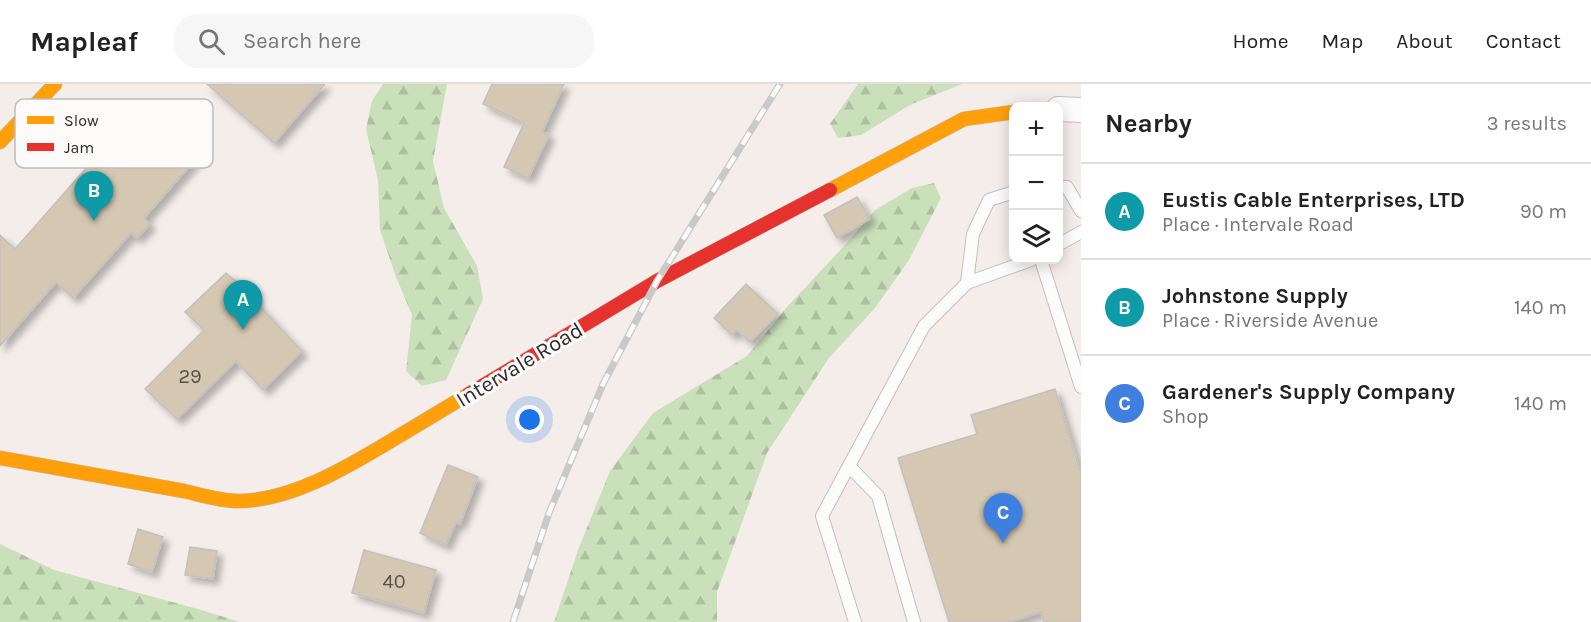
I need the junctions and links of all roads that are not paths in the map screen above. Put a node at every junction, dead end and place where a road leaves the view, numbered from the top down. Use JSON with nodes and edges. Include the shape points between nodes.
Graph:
{"nodes":[{"id":1,"x":55,"y":84,"type":"edge"},
{"id":2,"x":41,"y":99,"type":"edge"},
{"id":3,"x":1063,"y":109,"type":"edge"},
{"id":4,"x":1081,"y":110,"type":"edge"},
{"id":5,"x":1009,"y":113,"type":"edge"},
{"id":6,"x":15,"y":126,"type":"edge"},
{"id":7,"x":0,"y":142,"type":"edge"},
{"id":8,"x":1063,"y":187,"type":"edge"},
{"id":9,"x":1009,"y":194,"type":"edge"},
{"id":10,"x":1081,"y":211,"type":"edge"},
{"id":11,"x":1081,"y":232,"type":"edge"},
{"id":12,"x":1063,"y":243,"type":"edge"},
{"id":13,"x":1020,"y":264,"type":"edge"},
{"id":14,"x":1042,"y":264,"type":"edge"},
{"id":15,"x":967,"y":283,"type":"junction"},
{"id":16,"x":1081,"y":387,"type":"edge"},
{"id":17,"x":0,"y":458,"type":"edge"},
{"id":18,"x":849,"y":466,"type":"junction"},
{"id":19,"x":855,"y":622,"type":"edge"},
{"id":20,"x":914,"y":622,"type":"edge"}],
"edges":[{"from":1,"to":2,"type":"street"},
{"from":3,"to":4,"type":"street"},
{"from":5,"to":17,"type":"street","name":"Intervale Road","via":[[964,119],[657,281],[348,466],[286,494],[228,500]]},
{"from":6,"to":7,"type":"street"},
{"from":8,"to":10,"type":"lane","via":[[1067,187]]},
{"from":9,"to":15,"type":"lane","via":[[989,200],[973,234]]},
{"from":11,"to":12,"type":"lane"},
{"from":13,"to":15,"type":"lane"},
{"from":14,"to":16,"type":"lane"},
{"from":15,"to":18,"type":"lane","via":[[924,326]]},
{"from":18,"to":19,"type":"lane","via":[[822,516]]},
{"from":18,"to":20,"type":"lane","via":[[878,496]]}]}
